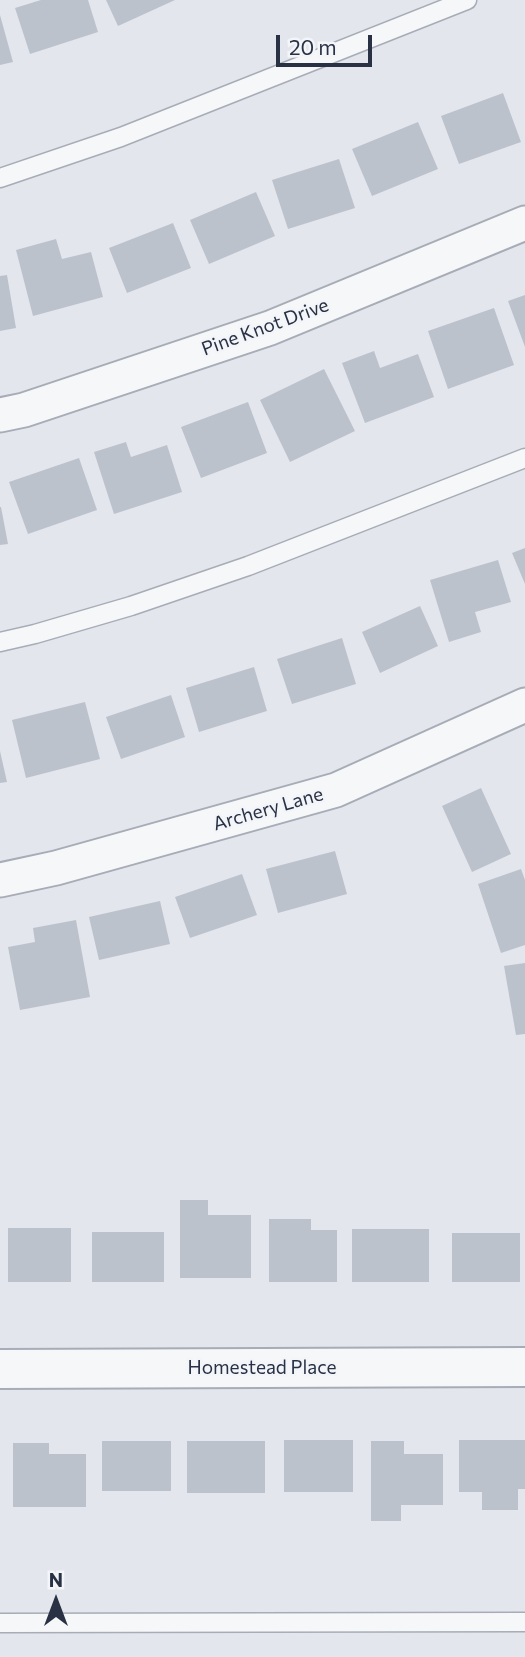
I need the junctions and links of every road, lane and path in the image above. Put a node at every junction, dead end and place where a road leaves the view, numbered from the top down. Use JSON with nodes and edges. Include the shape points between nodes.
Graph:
{"nodes":[{"id":1,"x":467,"y":0,"type":"edge"},
{"id":2,"x":0,"y":178,"type":"edge"},
{"id":3,"x":525,"y":223,"type":"edge"},
{"id":4,"x":0,"y":415,"type":"edge"},
{"id":5,"x":525,"y":458,"type":"edge"},
{"id":6,"x":0,"y":642,"type":"edge"},
{"id":7,"x":525,"y":705,"type":"edge"},
{"id":8,"x":0,"y":880,"type":"edge"},
{"id":9,"x":525,"y":1367,"type":"edge"},
{"id":10,"x":0,"y":1369,"type":"edge"},
{"id":11,"x":525,"y":1622,"type":"edge"},
{"id":12,"x":0,"y":1623,"type":"edge"}],
"edges":[{"from":1,"to":2,"type":"lane","via":[[121,137]]},
{"from":3,"to":4,"type":"street","name":"Pine Knot Drive","via":[[270,328]]},
{"from":5,"to":6,"type":"lane","via":[[248,566],[131,606]]},
{"from":7,"to":8,"type":"street","name":"Archery Lane","via":[[336,790]]},
{"from":9,"to":10,"type":"street","name":"Homestead Place"},
{"from":11,"to":12,"type":"lane"}]}
